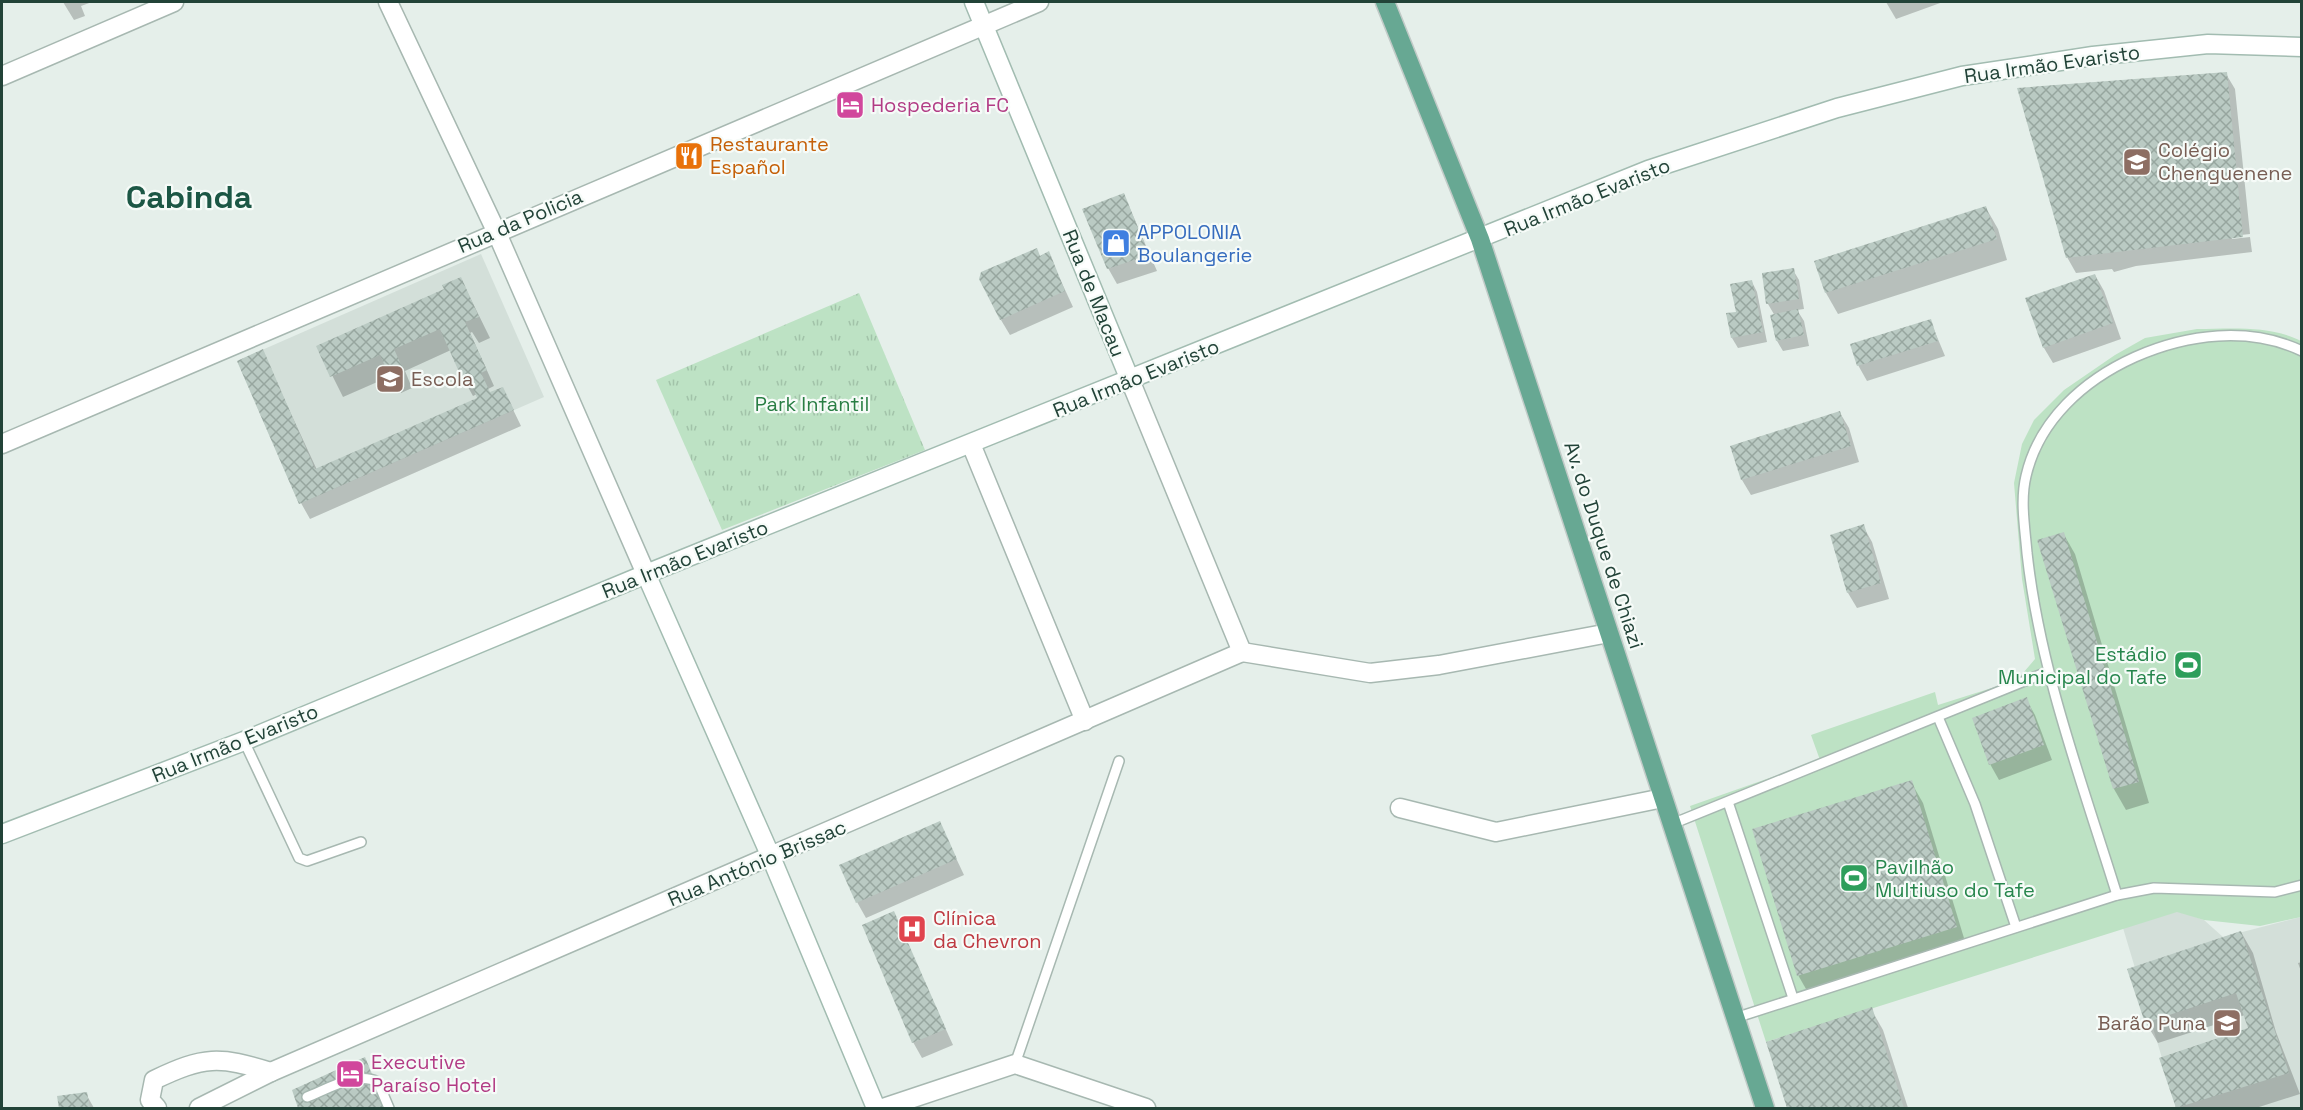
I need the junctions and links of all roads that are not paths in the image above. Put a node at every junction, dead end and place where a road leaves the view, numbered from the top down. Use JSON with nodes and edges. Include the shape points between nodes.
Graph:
{"nodes":[{"id":1,"x":174,"y":2,"type":"edge"},
{"id":2,"x":388,"y":2,"type":"edge"},
{"id":3,"x":974,"y":2,"type":"edge"},
{"id":4,"x":1039,"y":2,"type":"edge"},
{"id":5,"x":1385,"y":2,"type":"edge"},
{"id":6,"x":985,"y":25,"type":"junction"},
{"id":7,"x":2301,"y":47,"type":"edge"},
{"id":8,"x":2,"y":76,"type":"edge"},
{"id":9,"x":496,"y":231,"type":"junction"},
{"id":10,"x":1480,"y":239,"type":"junction"},
{"id":11,"x":2301,"y":351,"type":"edge"},
{"id":12,"x":1130,"y":380,"type":"junction"},
{"id":13,"x":2,"y":444,"type":"edge"},
{"id":14,"x":971,"y":444,"type":"junction"},
{"id":15,"x":646,"y":574,"type":"junction"},
{"id":16,"x":1609,"y":633,"type":"junction"},
{"id":17,"x":1242,"y":652,"type":"junction"},
{"id":18,"x":2047,"y":672,"type":"junction"},
{"id":19,"x":1938,"y":717,"type":"junction"},
{"id":20,"x":1085,"y":720,"type":"junction"},
{"id":21,"x":244,"y":741,"type":"junction"},
{"id":22,"x":1119,"y":761,"type":"dead end"},
{"id":23,"x":1663,"y":798,"type":"junction"},
{"id":24,"x":1728,"y":802,"type":"junction"},
{"id":25,"x":1400,"y":808,"type":"dead end"},
{"id":26,"x":1672,"y":824,"type":"junction"},
{"id":27,"x":2,"y":834,"type":"edge"},
{"id":28,"x":361,"y":842,"type":"dead end"},
{"id":29,"x":771,"y":857,"type":"junction"},
{"id":30,"x":2301,"y":885,"type":"edge"},
{"id":31,"x":2117,"y":895,"type":"junction"},
{"id":32,"x":2016,"y":927,"type":"junction"},
{"id":33,"x":1793,"y":998,"type":"junction"},
{"id":34,"x":1735,"y":1018,"type":"junction"},
{"id":35,"x":1015,"y":1064,"type":"junction"},
{"id":36,"x":271,"y":1072,"type":"junction"},
{"id":37,"x":307,"y":1097,"type":"dead end"},
{"id":38,"x":157,"y":1108,"type":"edge"},
{"id":39,"x":200,"y":1108,"type":"edge"},
{"id":40,"x":389,"y":1108,"type":"edge"},
{"id":41,"x":876,"y":1108,"type":"edge"},
{"id":42,"x":883,"y":1108,"type":"edge"},
{"id":43,"x":1146,"y":1108,"type":"edge"},
{"id":44,"x":1765,"y":1108,"type":"edge"}],
"edges":[{"from":1,"to":8,"type":"street"},
{"from":2,"to":9,"type":"street"},
{"from":3,"to":6,"type":"street","name":"Rua de Macau"},
{"from":4,"to":6,"type":"street","name":"Rua da Policia"},
{"from":5,"to":10,"type":"main road","name":"Av. do Duque de Chiazi"},
{"from":6,"to":9,"type":"street","name":"Rua da Policia"},
{"from":6,"to":12,"type":"street","name":"Rua de Macau"},
{"from":7,"to":10,"type":"street","name":"Rua Irmão Evaristo","via":[[2208,44],[1962,76],[1838,108],[1648,170]]},
{"from":9,"to":13,"type":"street","name":"Rua da Policia"},
{"from":9,"to":15,"type":"street"},
{"from":10,"to":12,"type":"street","name":"Rua Irmão Evaristo"},
{"from":10,"to":16,"type":"main road","name":"Av. do Duque de Chiazi"},
{"from":11,"to":18,"type":"lane","via":[[2282,342],[2215,334],[2157,347],[2114,366],[2070,398],[2042,434],[2026,476],[2023,513],[2032,595]]},
{"from":12,"to":14,"type":"street","name":"Rua Irmão Evaristo"},
{"from":12,"to":17,"type":"street","name":"Rua de Macau"},
{"from":14,"to":15,"type":"street","name":"Rua Irmão Evaristo"},
{"from":14,"to":20,"type":"street"},
{"from":15,"to":21,"type":"street","name":"Rua Irmão Evaristo"},
{"from":15,"to":29,"type":"street"},
{"from":16,"to":17,"type":"street","via":[[1439,665],[1370,673]]},
{"from":16,"to":23,"type":"main road","name":"Av. do Duque de Chiazi"},
{"from":17,"to":20,"type":"street","name":"Rua António Brissac"},
{"from":18,"to":19,"type":"lane"},
{"from":18,"to":31,"type":"lane"},
{"from":19,"to":24,"type":"lane"},
{"from":19,"to":32,"type":"lane","via":[[1975,804]]},
{"from":20,"to":29,"type":"street","name":"Rua António Brissac"},
{"from":21,"to":27,"type":"street","name":"Rua Irmão Evaristo"},
{"from":21,"to":28,"type":"lane","via":[[299,858],[307,861]]},
{"from":22,"to":35,"type":"lane"},
{"from":23,"to":25,"type":"street","via":[[1496,832]]},
{"from":23,"to":26,"type":"main road","name":"Av. do Duque de Chiazi"},
{"from":24,"to":26,"type":"lane"},
{"from":24,"to":33,"type":"lane"},
{"from":26,"to":34,"type":"main road","name":"Av. do Duque de Chiazi"},
{"from":29,"to":36,"type":"street","name":"Rua António Brissac"},
{"from":29,"to":41,"type":"street"},
{"from":30,"to":31,"type":"lane","via":[[2276,892],[2154,888]]},
{"from":31,"to":32,"type":"lane"},
{"from":32,"to":33,"type":"lane"},
{"from":33,"to":34,"type":"lane"},
{"from":34,"to":44,"type":"main road","name":"Av. do Duque de Chiazi"},
{"from":35,"to":42,"type":"street"},
{"from":35,"to":43,"type":"street"},
{"from":36,"to":38,"type":"street","via":[[243,1063],[205,1059],[154,1080],[150,1100]]},
{"from":36,"to":39,"type":"street","name":"Rua António Brissac"},
{"from":37,"to":40,"type":"lane","via":[[358,1077],[369,1077],[378,1082]]}]}
